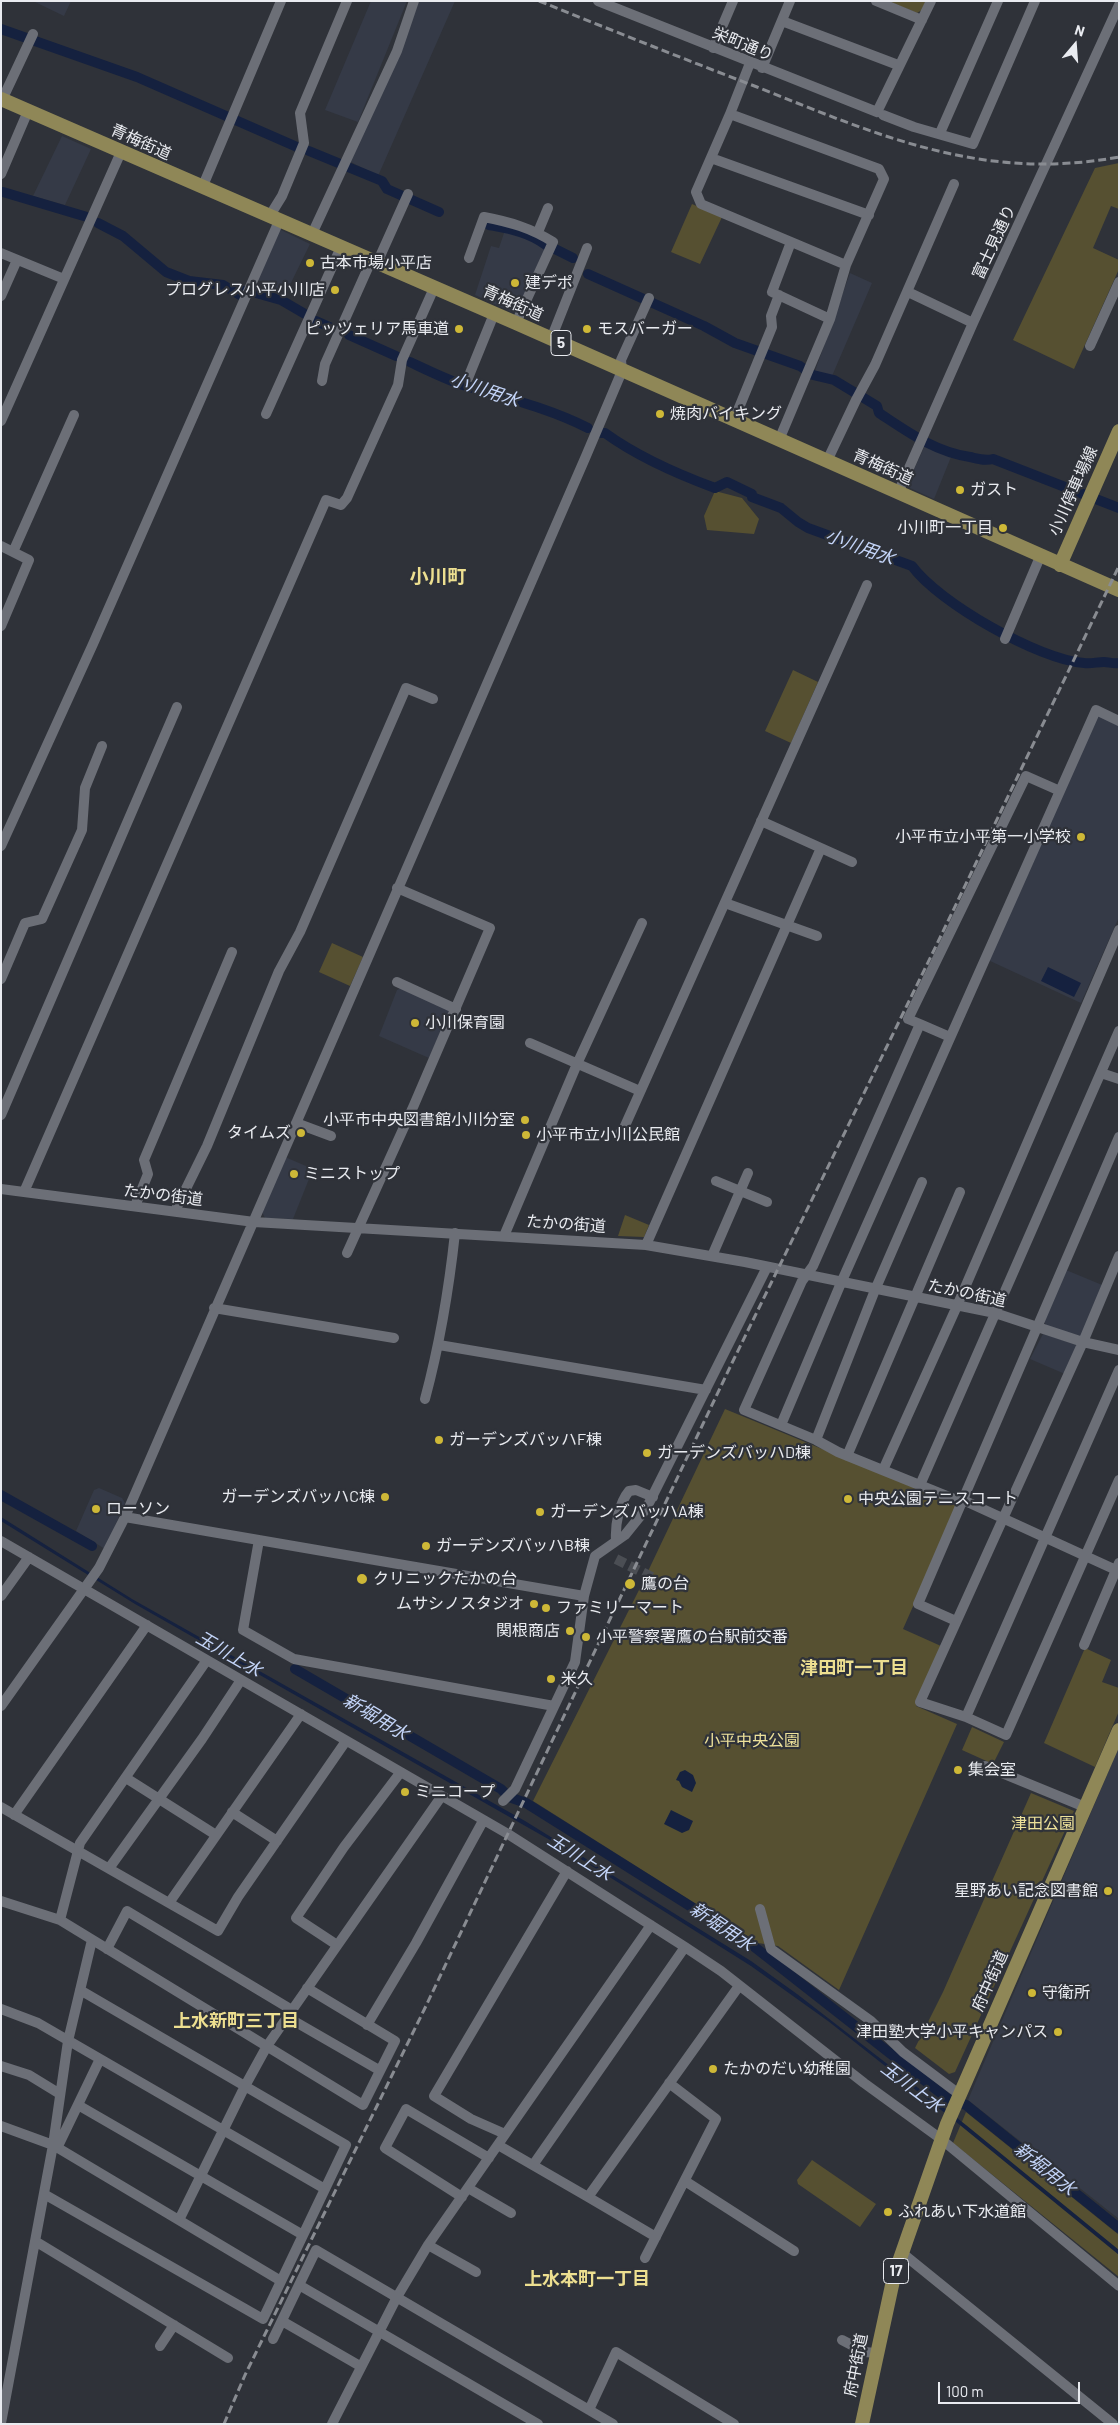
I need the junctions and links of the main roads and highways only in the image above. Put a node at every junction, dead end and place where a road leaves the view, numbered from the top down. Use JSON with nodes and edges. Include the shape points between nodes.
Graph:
{"nodes":[{"id":1,"x":2,"y":99,"type":"edge"},
{"id":2,"x":1119,"y":431,"type":"edge"},
{"id":3,"x":1060,"y":565,"type":"junction"},
{"id":4,"x":1119,"y":590,"type":"edge"},
{"id":5,"x":1119,"y":1730,"type":"edge"},
{"id":6,"x":862,"y":2424,"type":"edge"}],
"edges":[{"from":1,"to":3,"type":"main road","name":"青梅街道","number":"5"},
{"from":2,"to":3,"type":"main road","name":"小川停車場線"},
{"from":3,"to":4,"type":"main road","name":"青梅街道","number":"5"},
{"from":5,"to":6,"type":"main road","name":"府中街道","number":"17","via":[[941,2139],[889,2295]]}]}
